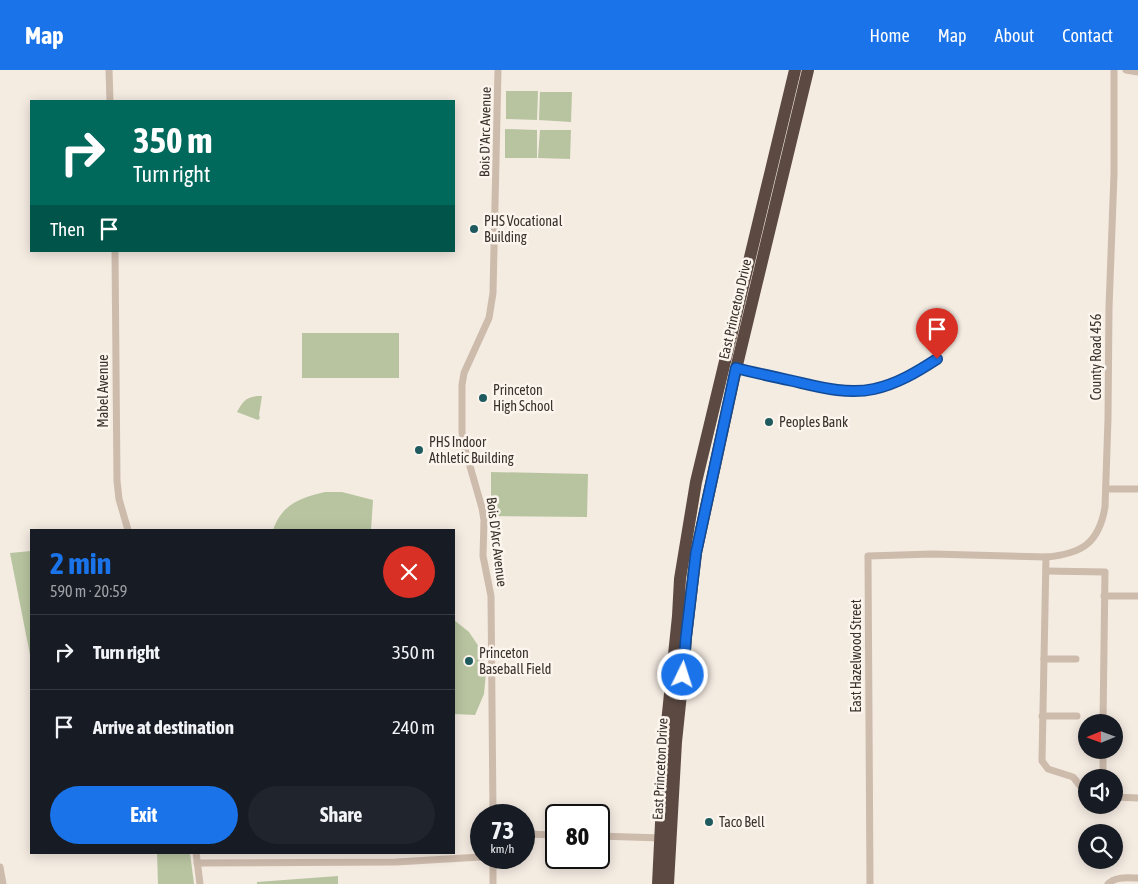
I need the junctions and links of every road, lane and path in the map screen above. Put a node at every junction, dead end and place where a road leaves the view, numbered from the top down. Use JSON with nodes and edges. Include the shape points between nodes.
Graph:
{"nodes":[{"id":1,"x":108,"y":70,"type":"edge"},
{"id":2,"x":498,"y":70,"type":"edge"},
{"id":3,"x":795,"y":70,"type":"edge"},
{"id":4,"x":808,"y":70,"type":"edge"},
{"id":5,"x":1114,"y":70,"type":"edge"},
{"id":6,"x":1126,"y":70,"type":"edge"},
{"id":7,"x":1138,"y":72,"type":"edge"},
{"id":8,"x":110,"y":100,"type":"edge"},
{"id":9,"x":115,"y":252,"type":"edge"},
{"id":10,"x":937,"y":359,"type":"dead end"},
{"id":11,"x":730,"y":367,"type":"junction"},
{"id":12,"x":696,"y":482,"type":"junction"},
{"id":13,"x":710,"y":485,"type":"junction"},
{"id":14,"x":1106,"y":489,"type":"junction"},
{"id":15,"x":1138,"y":489,"type":"edge"},
{"id":16,"x":128,"y":529,"type":"edge"},
{"id":17,"x":996,"y":556,"type":"joint"},
{"id":18,"x":1046,"y":557,"type":"junction"},
{"id":19,"x":1046,"y":571,"type":"junction"},
{"id":20,"x":1104,"y":596,"type":"junction"},
{"id":21,"x":1138,"y":596,"type":"edge"},
{"id":22,"x":1044,"y":659,"type":"junction"},
{"id":23,"x":1076,"y":659,"type":"dead end"},
{"id":24,"x":1103,"y":714,"type":"edge"},
{"id":25,"x":1042,"y":716,"type":"junction"},
{"id":26,"x":1077,"y":716,"type":"dead end"},
{"id":27,"x":1078,"y":783,"type":"edge"},
{"id":28,"x":1123,"y":797,"type":"edge"},
{"id":29,"x":1138,"y":798,"type":"edge"},
{"id":30,"x":493,"y":804,"type":"edge"},
{"id":31,"x":667,"y":822,"type":"junction"},
{"id":32,"x":610,"y":836,"type":"edge"},
{"id":33,"x":661,"y":838,"type":"junction"},
{"id":34,"x":196,"y":854,"type":"edge"},
{"id":35,"x":470,"y":858,"type":"edge"},
{"id":36,"x":198,"y":862,"type":"junction"},
{"id":37,"x":0,"y":866,"type":"edge"},
{"id":38,"x":493,"y":869,"type":"edge"},
{"id":39,"x":1138,"y":878,"type":"edge"},
{"id":40,"x":3,"y":884,"type":"edge"},
{"id":41,"x":200,"y":884,"type":"edge"},
{"id":42,"x":493,"y":884,"type":"edge"},
{"id":43,"x":658,"y":884,"type":"edge"},
{"id":44,"x":668,"y":884,"type":"edge"},
{"id":45,"x":870,"y":884,"type":"edge"},
{"id":46,"x":1108,"y":884,"type":"edge"}],
"edges":[{"from":1,"to":8,"type":"street"},
{"from":2,"to":30,"type":"street","name":"Bois D'Arc Avenue","via":[[493,293],[489,318],[464,373],[462,385],[463,442],[482,508],[483,556],[491,596]]},
{"from":3,"to":11,"type":"highway","name":"East Princeton Drive"},
{"from":4,"to":11,"type":"highway","name":"East Princeton Drive"},
{"from":5,"to":14,"type":"street","name":"County Road 456"},
{"from":6,"to":7,"type":"street"},
{"from":9,"to":16,"type":"street","name":"Mabel Avenue","via":[[117,481]]},
{"from":10,"to":11,"type":"street","via":[[899,381],[856,391],[826,389]]},
{"from":11,"to":12,"type":"highway","name":"East Princeton Drive"},
{"from":11,"to":13,"type":"highway","name":"East Princeton Drive"},
{"from":12,"to":13,"type":"highway"},
{"from":12,"to":31,"type":"highway","name":"East Princeton Drive","via":[[680,579],[665,742]]},
{"from":13,"to":31,"type":"highway","name":"East Princeton Drive","via":[[692,575]]},
{"from":14,"to":15,"type":"street"},
{"from":14,"to":18,"type":"street","name":"County Road 456","via":[[1103,520],[1092,538],[1073,553]]},
{"from":17,"to":18,"type":"street","name":"County Road 456"},
{"from":17,"to":45,"type":"street","name":"East Hazelwood Street","via":[[868,556]]},
{"from":18,"to":19,"type":"street"},
{"from":19,"to":20,"type":"street","via":[[1105,572]]},
{"from":19,"to":22,"type":"street"},
{"from":20,"to":21,"type":"street"},
{"from":20,"to":24,"type":"street"},
{"from":22,"to":23,"type":"street"},
{"from":22,"to":25,"type":"street"},
{"from":25,"to":26,"type":"street"},
{"from":25,"to":27,"type":"street","via":[[1042,761],[1048,769],[1073,778]]},
{"from":28,"to":29,"type":"street"},
{"from":31,"to":33,"type":"highway","name":"East Princeton Drive"},
{"from":31,"to":44,"type":"highway","name":"East Princeton Drive"},
{"from":32,"to":33,"type":"street"},
{"from":33,"to":43,"type":"highway","name":"East Princeton Drive"},
{"from":34,"to":36,"type":"street"},
{"from":35,"to":36,"type":"street","via":[[393,862]]},
{"from":36,"to":41,"type":"street"},
{"from":37,"to":40,"type":"street"},
{"from":38,"to":42,"type":"street"},
{"from":39,"to":46,"type":"street","via":[[1117,878]]}]}
